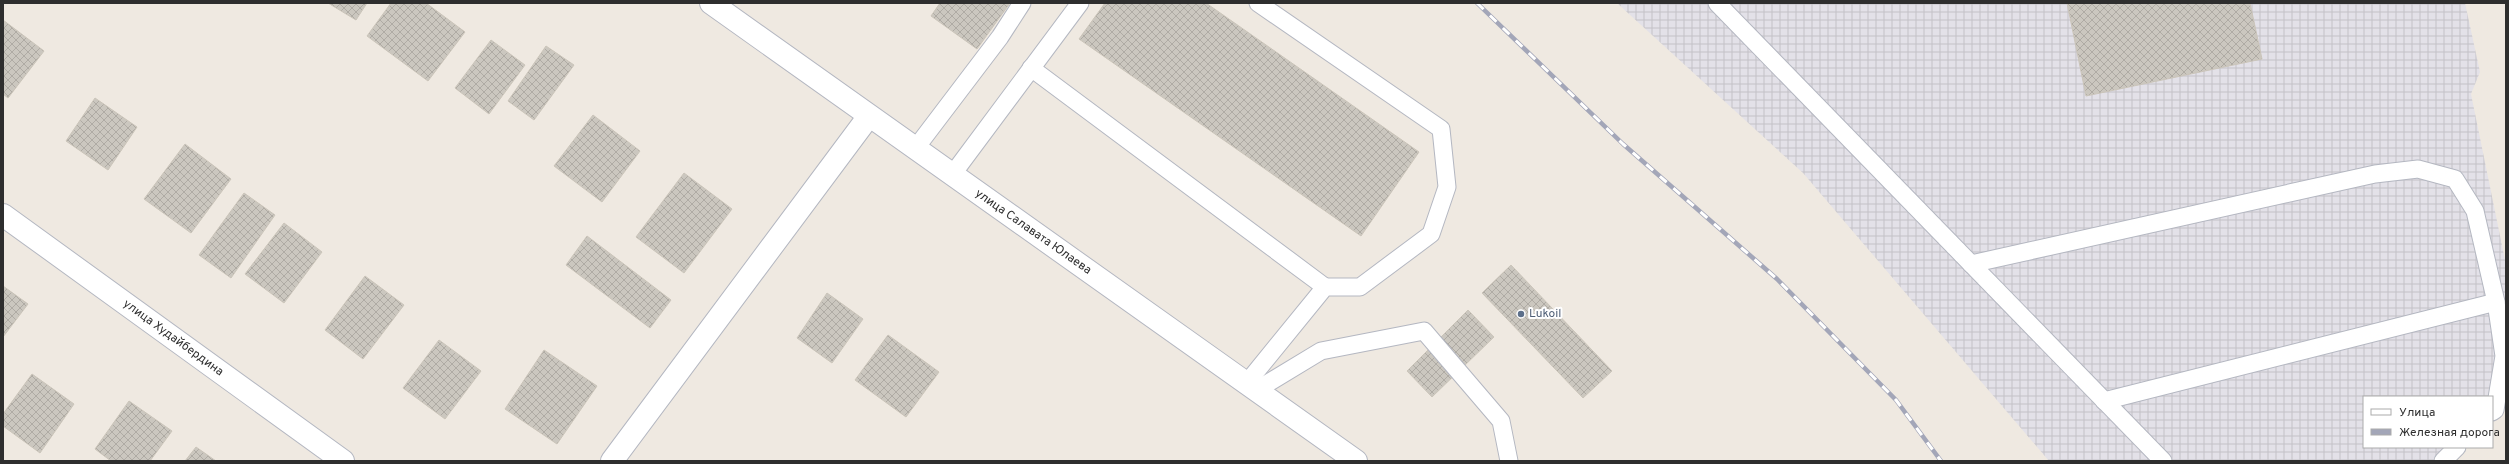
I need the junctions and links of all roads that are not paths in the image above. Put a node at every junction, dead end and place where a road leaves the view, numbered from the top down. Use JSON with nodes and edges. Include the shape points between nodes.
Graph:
{"nodes":[{"id":1,"x":711,"y":3,"type":"edge"},
{"id":2,"x":1022,"y":3,"type":"edge"},
{"id":3,"x":1080,"y":3,"type":"edge"},
{"id":4,"x":1258,"y":3,"type":"edge"},
{"id":5,"x":1717,"y":3,"type":"edge"},
{"id":6,"x":1032,"y":68,"type":"junction"},
{"id":7,"x":869,"y":116,"type":"junction"},
{"id":8,"x":916,"y":149,"type":"junction"},
{"id":9,"x":952,"y":175,"type":"junction"},
{"id":10,"x":3,"y":215,"type":"edge"},
{"id":11,"x":1971,"y":264,"type":"junction"},
{"id":12,"x":1325,"y":287,"type":"junction"},
{"id":13,"x":2496,"y":302,"type":"junction"},
{"id":14,"x":1251,"y":387,"type":"junction"},
{"id":15,"x":2104,"y":401,"type":"junction"},
{"id":16,"x":2493,"y":411,"type":"edge"},
{"id":17,"x":2456,"y":448,"type":"edge"},
{"id":18,"x":343,"y":461,"type":"edge"},
{"id":19,"x":612,"y":461,"type":"edge"},
{"id":20,"x":1356,"y":461,"type":"edge"},
{"id":21,"x":1509,"y":461,"type":"edge"},
{"id":22,"x":2163,"y":461,"type":"edge"},
{"id":23,"x":2443,"y":461,"type":"edge"}],
"edges":[{"from":1,"to":7,"type":"street","name":"улица Салавата Юлаева"},
{"from":2,"to":8,"type":"lane","via":[[1000,37]]},
{"from":3,"to":6,"type":"lane"},
{"from":4,"to":12,"type":"lane","via":[[1441,129],[1447,187],[1431,234],[1360,287]]},
{"from":5,"to":11,"type":"lane"},
{"from":6,"to":9,"type":"lane"},
{"from":6,"to":12,"type":"lane"},
{"from":7,"to":8,"type":"street","name":"улица Салавата Юлаева"},
{"from":7,"to":19,"type":"street"},
{"from":8,"to":9,"type":"street","name":"улица Салавата Юлаева"},
{"from":9,"to":14,"type":"street","name":"улица Салавата Юлаева"},
{"from":10,"to":18,"type":"street","name":"улица Худайбердина"},
{"from":11,"to":13,"type":"lane","via":[[2375,174],[2418,169],[2455,179],[2475,210]]},
{"from":11,"to":15,"type":"lane"},
{"from":12,"to":14,"type":"lane"},
{"from":13,"to":15,"type":"lane"},
{"from":13,"to":16,"type":"lane","via":[[2504,356]]},
{"from":14,"to":20,"type":"street","name":"улица Салавата Юлаева"},
{"from":14,"to":21,"type":"lane","via":[[1321,351],[1424,331],[1501,421]]},
{"from":15,"to":22,"type":"lane"},
{"from":17,"to":23,"type":"lane"}]}
